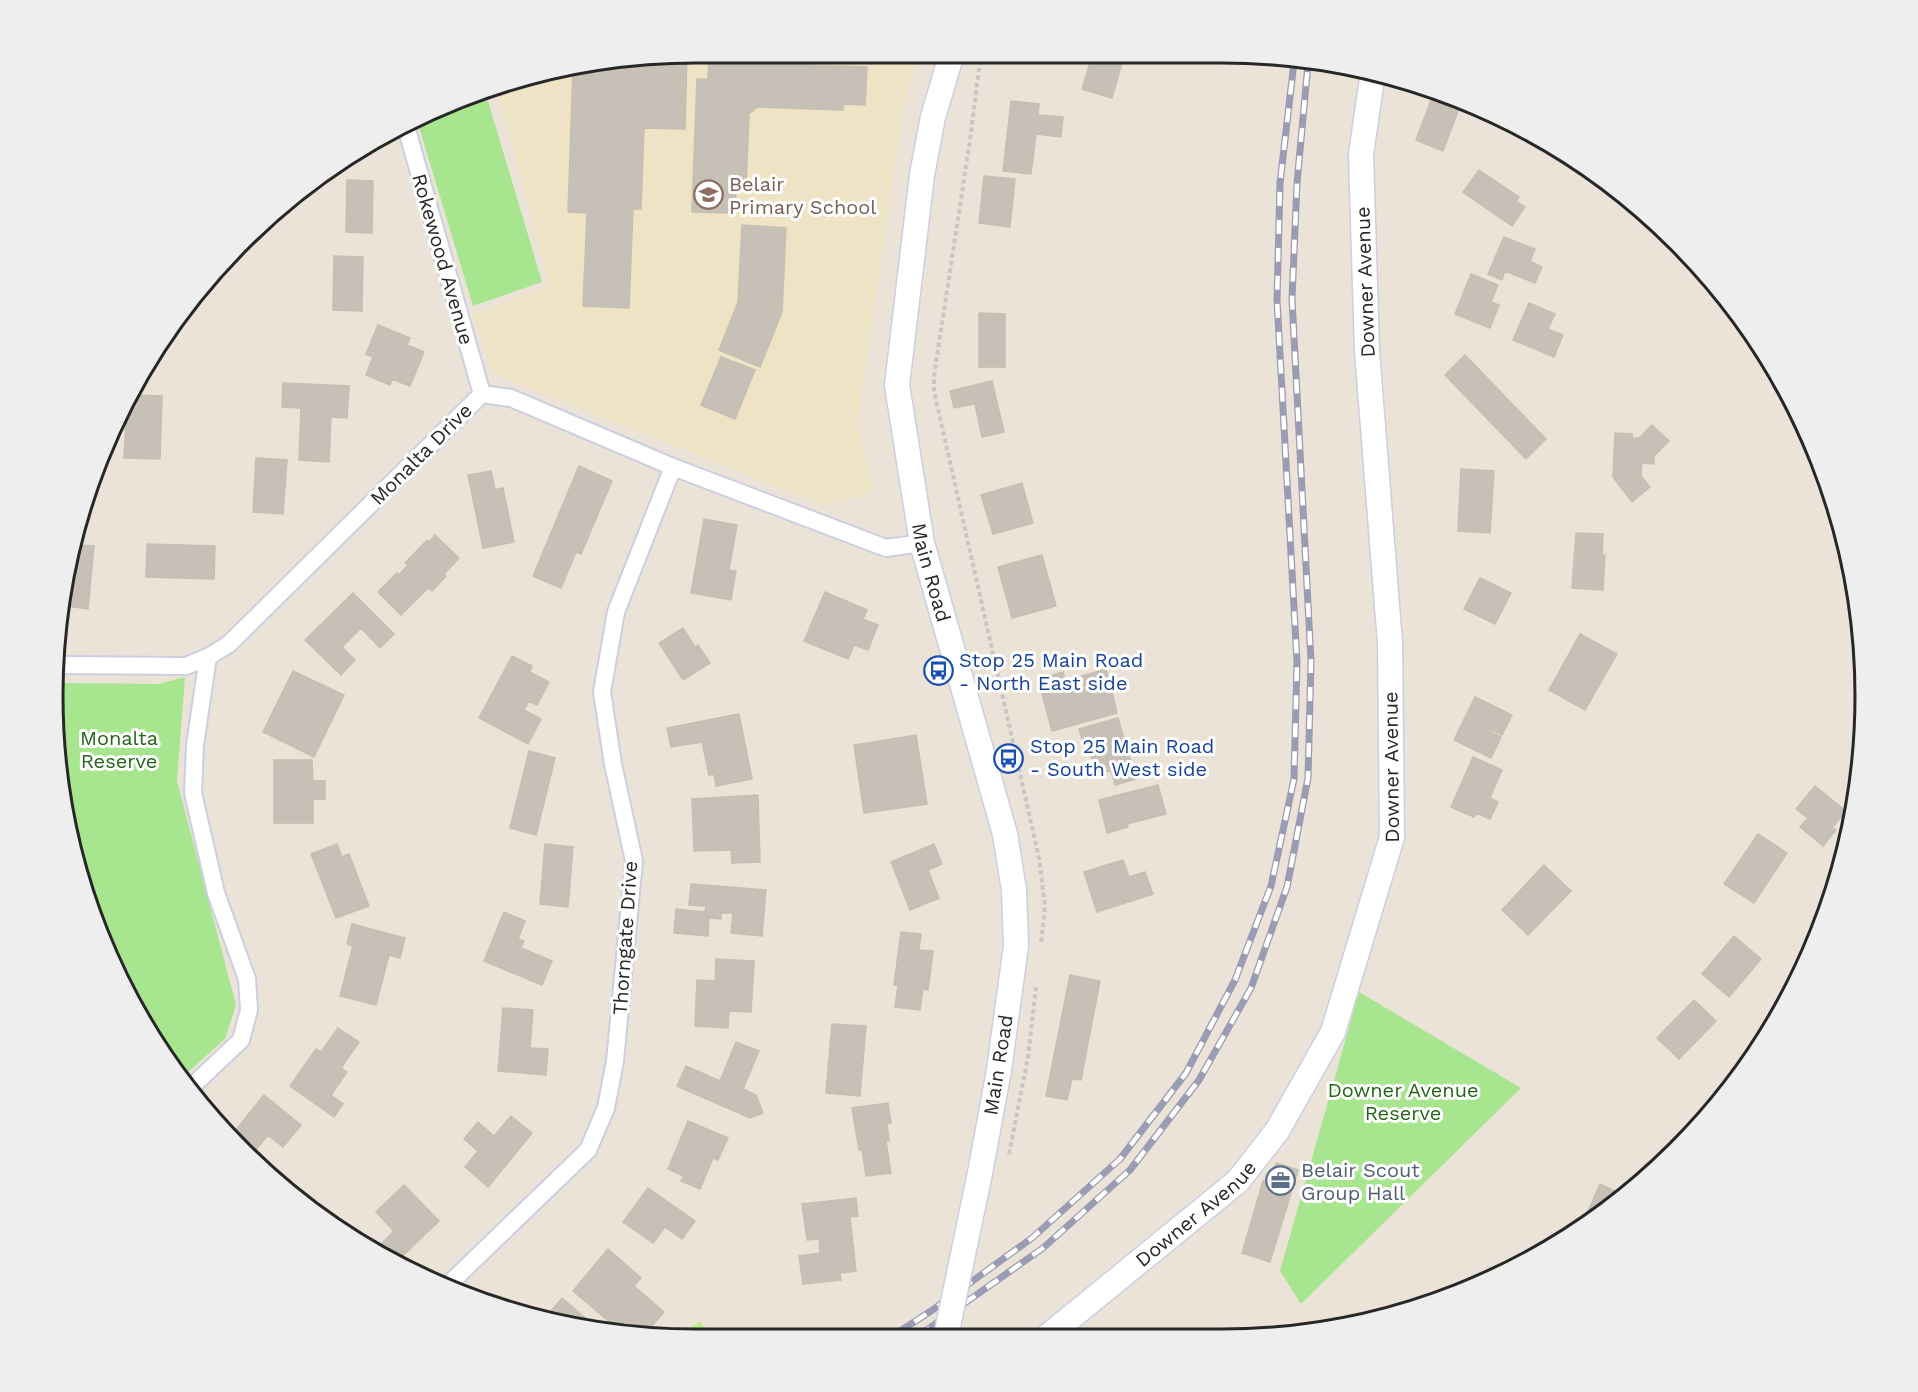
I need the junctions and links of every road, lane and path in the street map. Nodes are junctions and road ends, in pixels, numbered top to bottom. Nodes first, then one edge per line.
1 (949, 63) edge
2 (979, 63) edge
3 (1372, 82) edge
4 (408, 132) edge
5 (482, 394) junction
6 (673, 467) junction
7 (922, 543) junction
8 (208, 657) junction
9 (64, 665) edge
10 (1040, 947) dead end
11 (1037, 978) dead end
12 (196, 1083) edge
13 (1009, 1156) dead end
14 (453, 1280) edge
15 (947, 1329) edge
16 (1057, 1329) edge

1 - 7 street, Main Road
2 - 10 path
3 - 16 street, Downer Avenue
4 - 5 street, Rokewood Avenue
5 - 6 street, Monalta Drive
5 - 8 street, Monalta Drive
6 - 7 street, Monalta Drive
6 - 14 street, Thorngate Drive
7 - 15 street, Main Road, bridge
8 - 9 street, Monalta Drive
8 - 12 street
11 - 13 path

